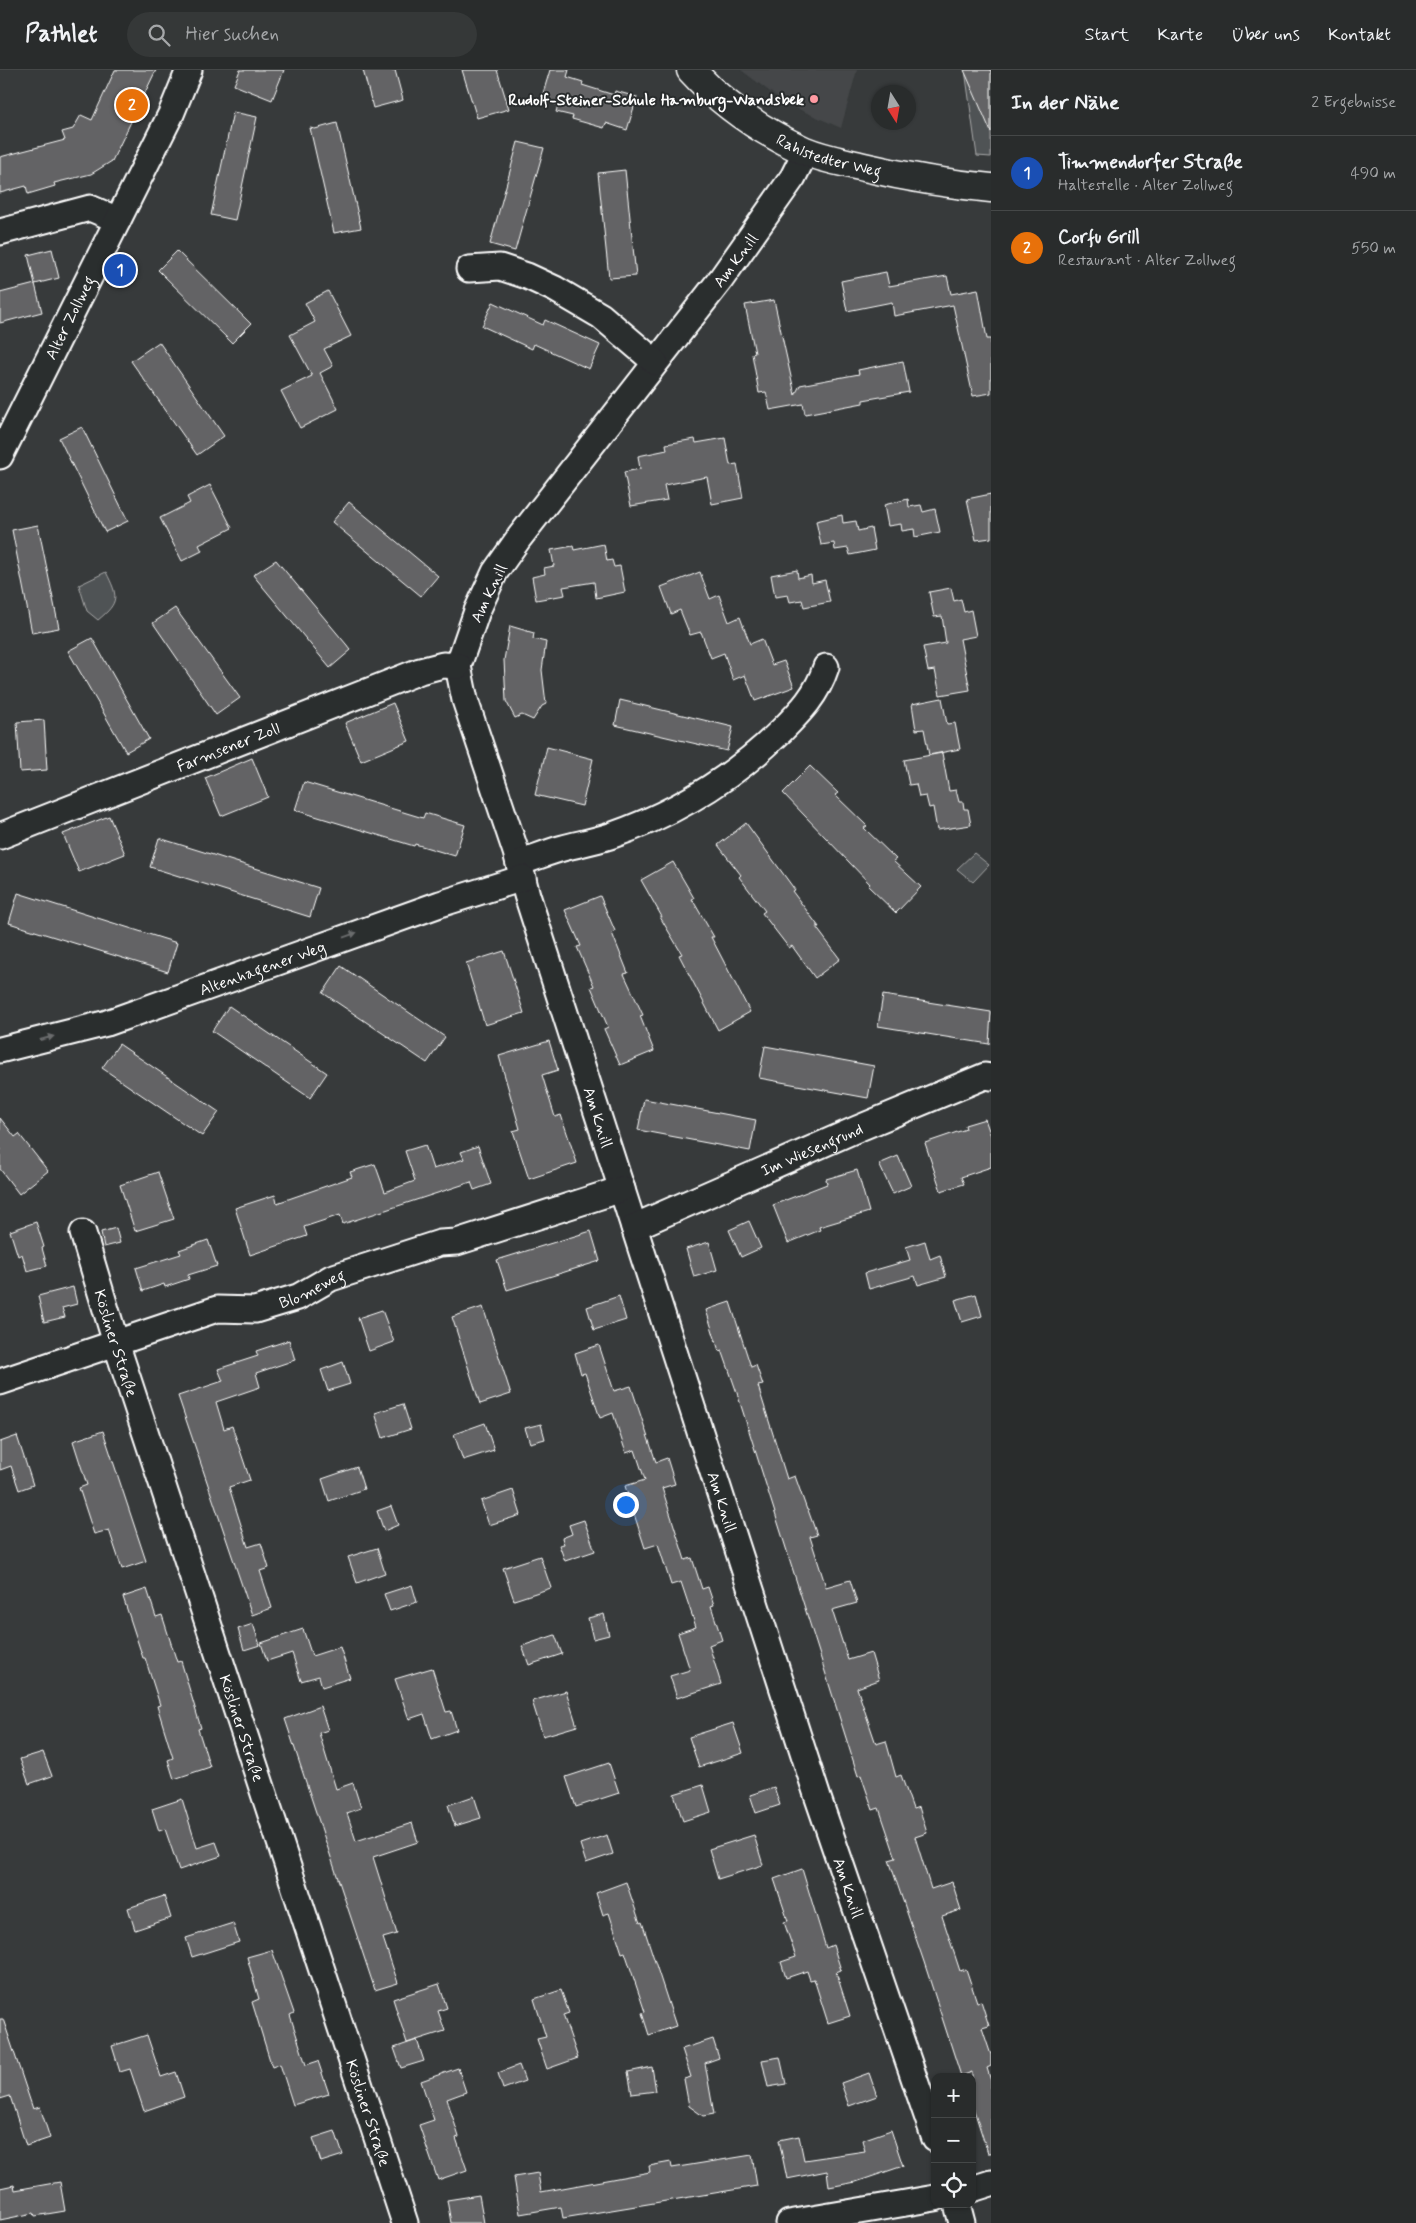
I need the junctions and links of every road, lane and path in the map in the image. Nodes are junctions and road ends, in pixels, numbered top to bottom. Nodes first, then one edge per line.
1 (189, 70) edge
2 (691, 70) edge
3 (806, 151) junction
4 (991, 188) edge
5 (118, 220) junction
6 (0, 232) edge
7 (468, 269) dead end
8 (655, 362) junction
9 (0, 456) edge
10 (458, 666) junction
11 (826, 667) dead end
12 (0, 836) edge
13 (521, 870) junction
14 (0, 1050) edge
15 (991, 1077) edge
16 (622, 1189) junction
17 (634, 1227) junction
18 (83, 1233) dead end
19 (116, 1343) junction
20 (0, 1382) edge
21 (931, 2127) edge
22 (991, 2183) edge
23 (976, 2188) edge
24 (931, 2199) edge
25 (958, 2208) edge
26 (405, 2223) edge
27 (789, 2223) edge
28 (962, 2223) edge

1 - 5 street, Alter Zollweg
2 - 3 main road, Rahlstedter Weg
3 - 4 main road, Rahlstedter Weg
3 - 8 street, Am Knill
5 - 6 street
5 - 9 street, Alter Zollweg
7 - 8 street
8 - 10 street, Am Knill
10 - 12 street, Farmsener Zoll
10 - 13 street, Am Knill
11 - 13 street
14 -> 13 street, Altenhagener Weg
13 - 16 street, Am Knill
15 - 17 street, Im Wiesengrund
16 - 17 street, Am Knill
16 - 19 street, Blomeweg
17 - 21 street, Am Knill
18 - 19 street, Kösliner Straße
19 - 20 street, Blomeweg
19 - 26 street, Kösliner Straße
22 - 23 street
24 - 27 street
25 - 28 street

